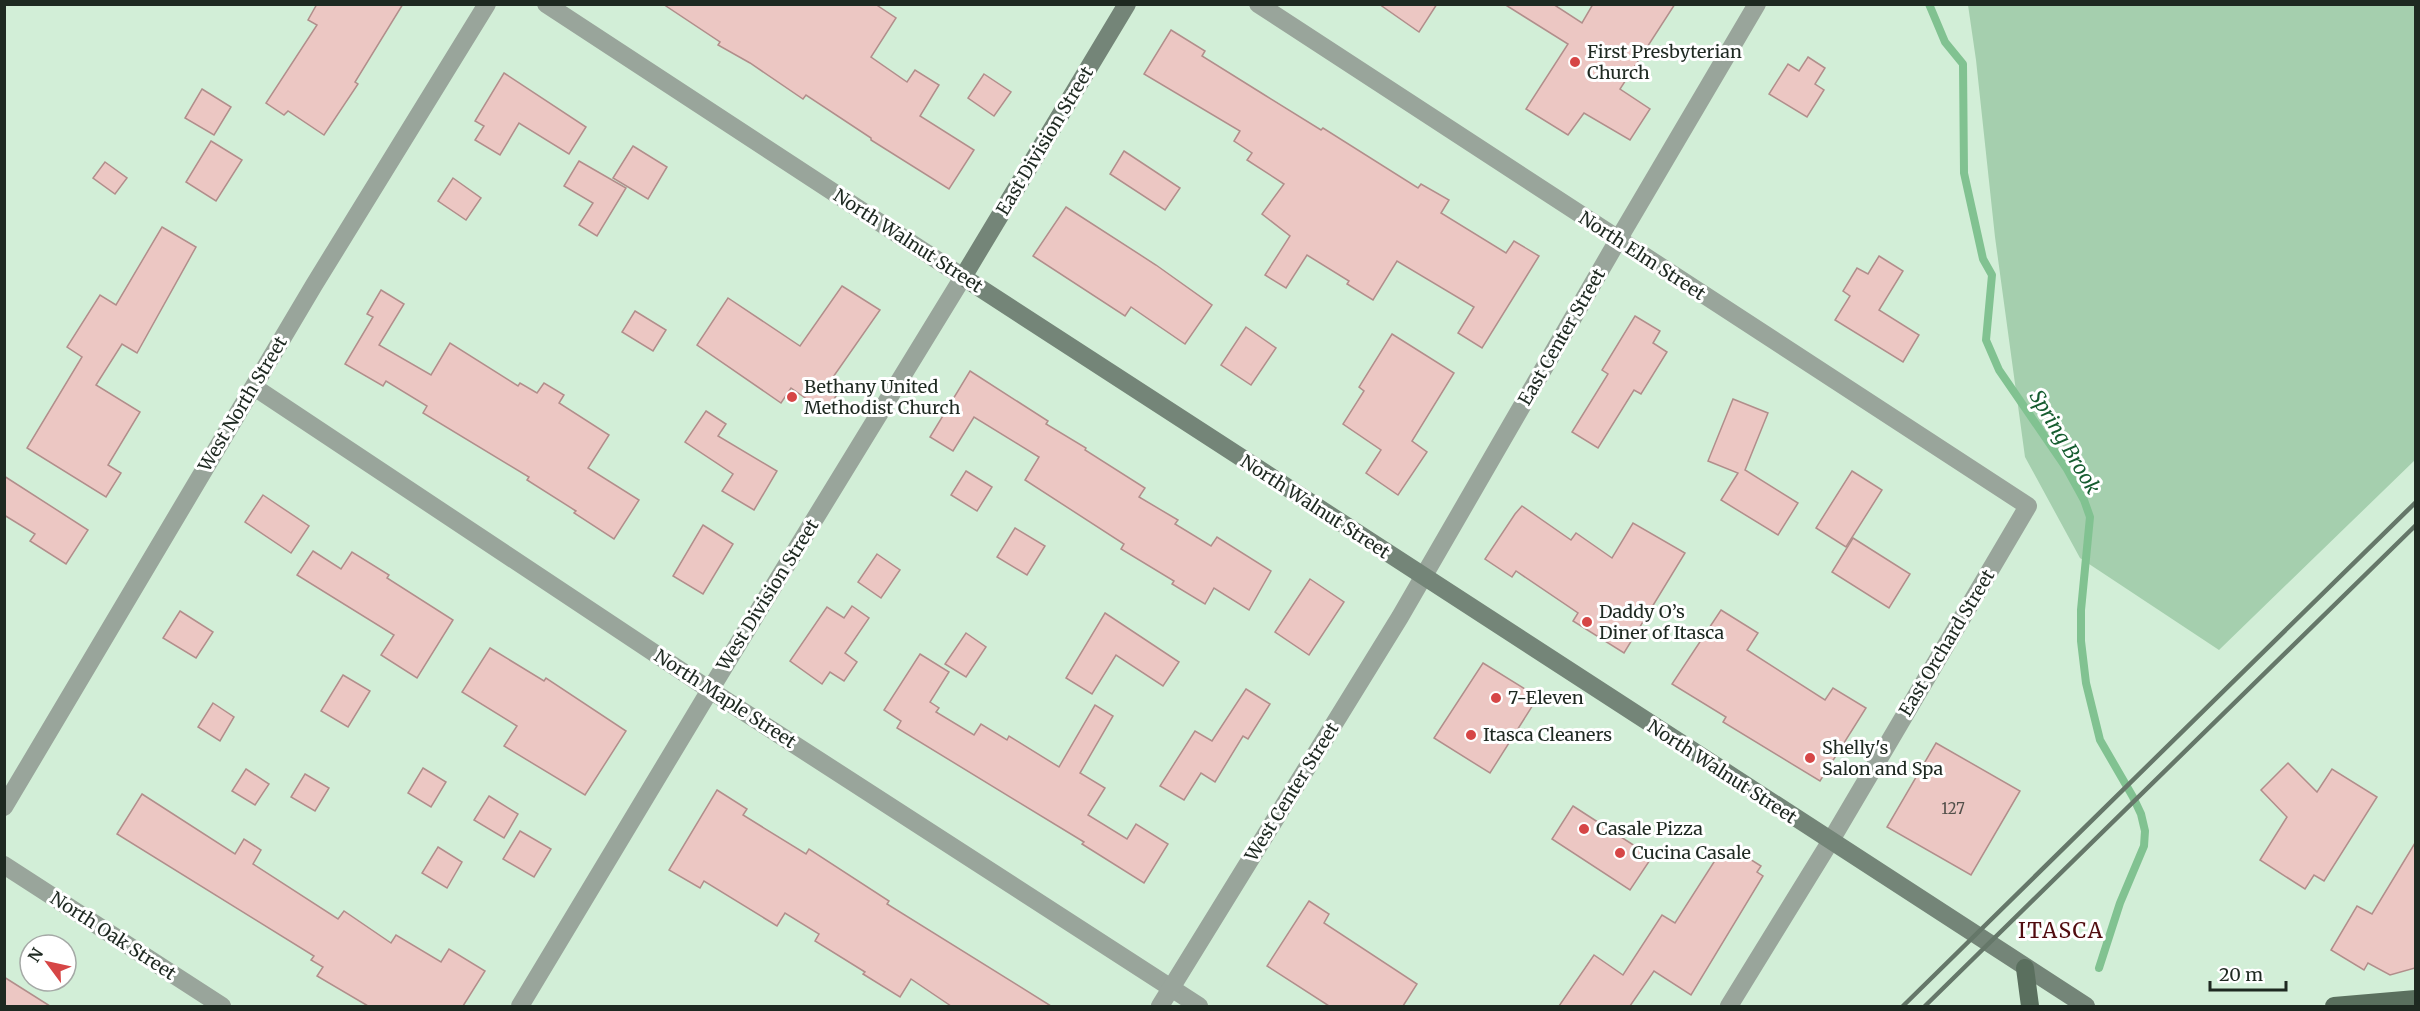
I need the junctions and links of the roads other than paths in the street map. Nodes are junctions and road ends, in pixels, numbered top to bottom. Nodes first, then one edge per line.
1 (487, 4) edge
2 (546, 4) edge
3 (1127, 4) edge
4 (1258, 4) edge
5 (1757, 4) edge
6 (1618, 240) junction
7 (963, 277) junction
8 (254, 387) junction
9 (2028, 506) joint
10 (1423, 577) junction
11 (710, 690) junction
12 (4, 807) edge
13 (1830, 842) junction
14 (4, 865) edge
15 (2025, 968) junction
16 (1171, 988) junction
17 (2415, 999) edge
18 (2352, 1005) edge
19 (222, 1006) edge
20 (520, 1006) edge
21 (1160, 1006) edge
22 (1199, 1006) edge
23 (1729, 1006) edge
24 (2030, 1006) edge
25 (2086, 1006) edge
26 (2334, 1006) edge

1 - 8 street, West North Street
2 - 7 street, North Walnut Street
3 - 7 street, East Division Street
4 - 6 street, North Elm Street
5 - 6 street, East Center Street
6 - 9 street, North Elm Street
6 - 10 street, East Center Street
7 - 10 street, North Walnut Street
7 - 11 street, West Division Street
8 - 11 street, North Maple Street
8 - 12 street, West North Street
9 - 13 street, East Orchard Street
10 - 13 street, North Walnut Street
10 - 16 street, West Center Street
11 - 16 street, North Maple Street
11 - 20 street, West Division Street
13 - 15 street, North Walnut Street
13 - 23 street, East Orchard Street
14 - 19 street, North Oak Street
15 - 24 main road
15 - 25 street, North Walnut Street
16 - 21 street, West Center Street
16 - 22 street, North Maple Street
17 - 18 main road
18 - 26 main road

